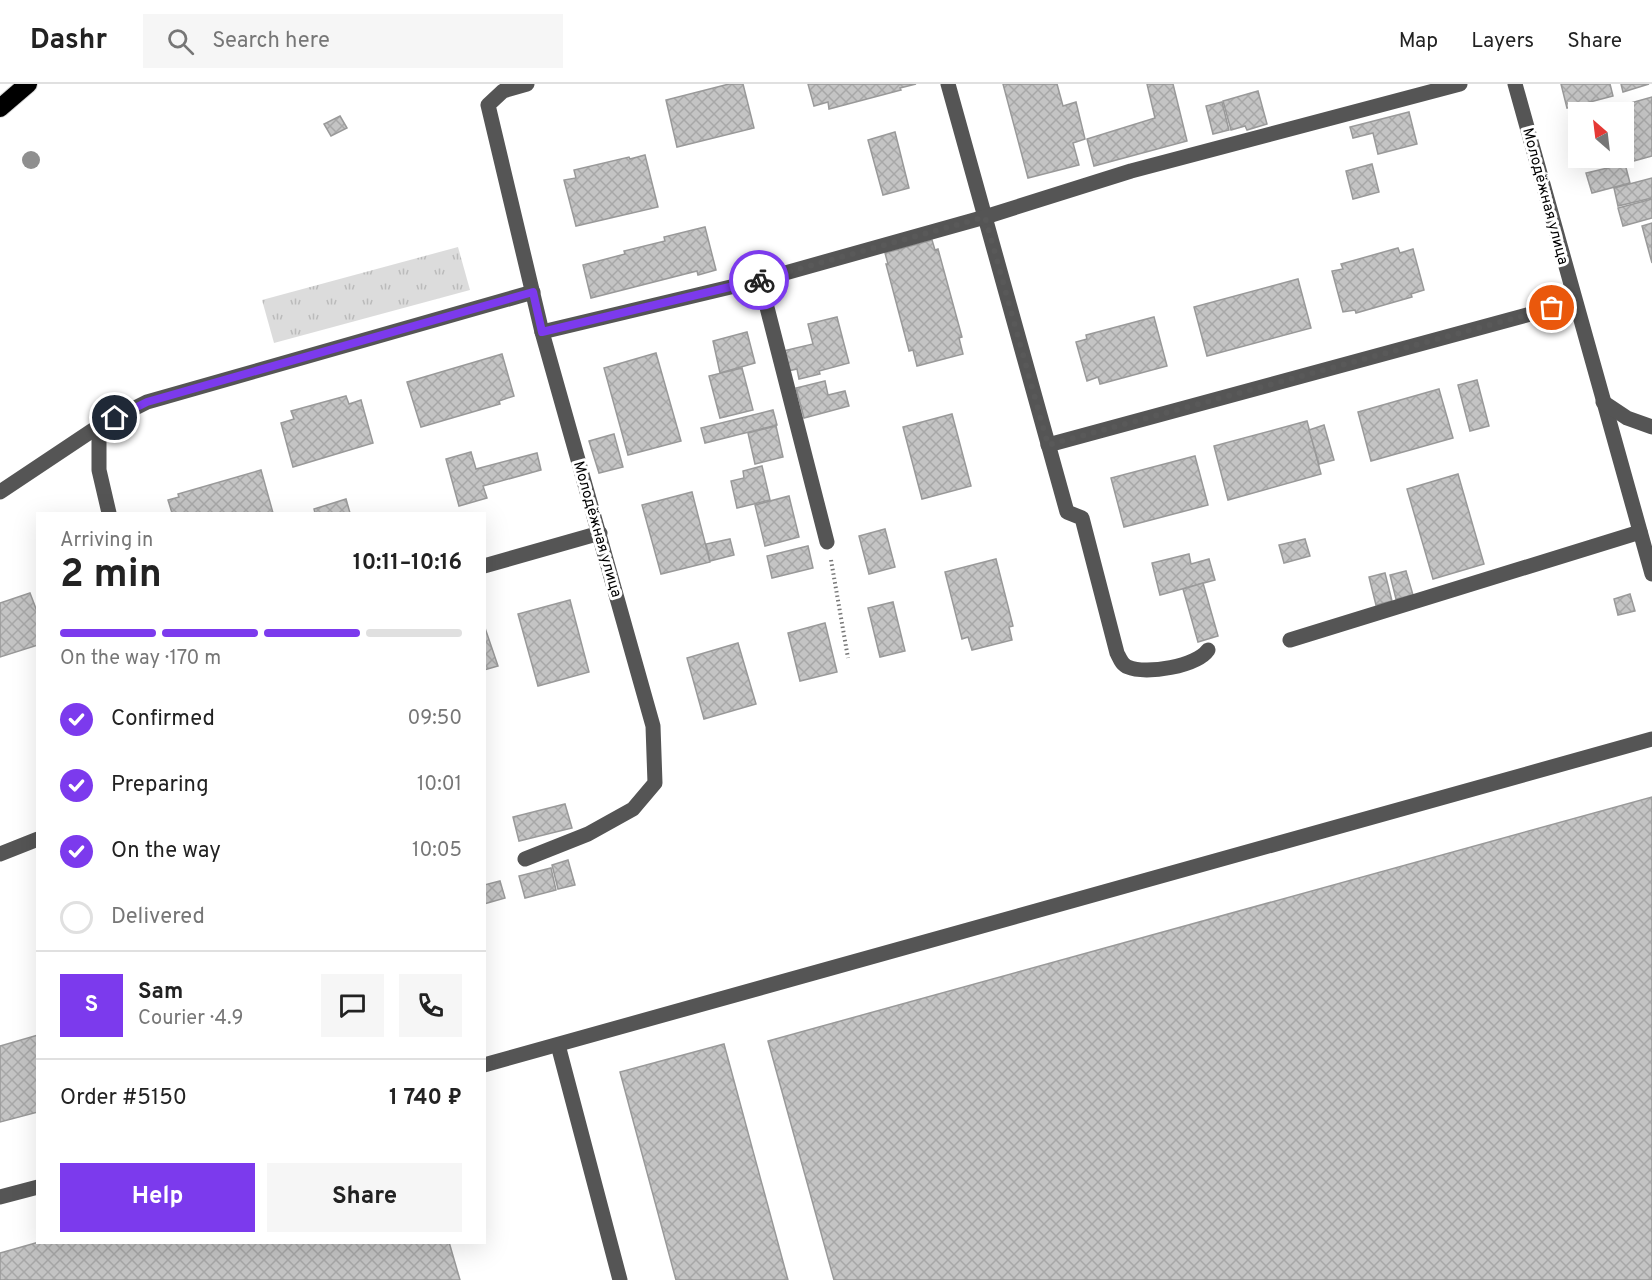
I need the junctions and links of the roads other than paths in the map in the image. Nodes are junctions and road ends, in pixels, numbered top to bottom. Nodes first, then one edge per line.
1 (28, 84) edge
2 (527, 84) edge
3 (948, 84) edge
4 (1460, 84) edge
5 (1515, 84) edge
6 (0, 108) edge
7 (985, 217) junction
8 (760, 280) junction
9 (533, 292) junction
10 (1575, 302) junction
11 (542, 332) junction
12 (1604, 402) junction
13 (99, 426) junction
14 (1652, 427) edge
15 (1048, 445) junction
16 (0, 492) edge
17 (109, 512) edge
18 (1640, 532) junction
19 (600, 533) junction
20 (827, 542) road end
21 (486, 565) edge
22 (1652, 574) edge
23 (1290, 640) dead end
24 (1208, 650) dead end
25 (1652, 739) edge
26 (36, 840) edge
27 (0, 854) edge
28 (525, 859) dead end
29 (558, 1045) junction
30 (486, 1064) edge
31 (36, 1188) edge
32 (0, 1197) edge
33 (620, 1280) edge

1 - 6 highway
2 - 9 street, Молодёжная улица
3 - 7 street
4 - 7 street
5 - 10 street, Молодёжная улица
7 - 8 street
7 - 15 street
8 - 11 street
8 - 20 street
9 - 11 street, Молодёжная улица
9 - 13 street
10 - 12 street, Молодёжная улица
10 - 15 street
11 - 19 street, Молодёжная улица
12 - 14 street
12 - 18 street, Молодёжная улица
13 - 16 street
13 - 17 street
15 - 24 street
18 - 22 street, Молодёжная улица
18 - 23 street
19 - 21 street
19 - 28 street, Молодёжная улица
25 - 29 street
26 - 27 street
29 - 30 street
29 - 33 street
31 - 32 street

